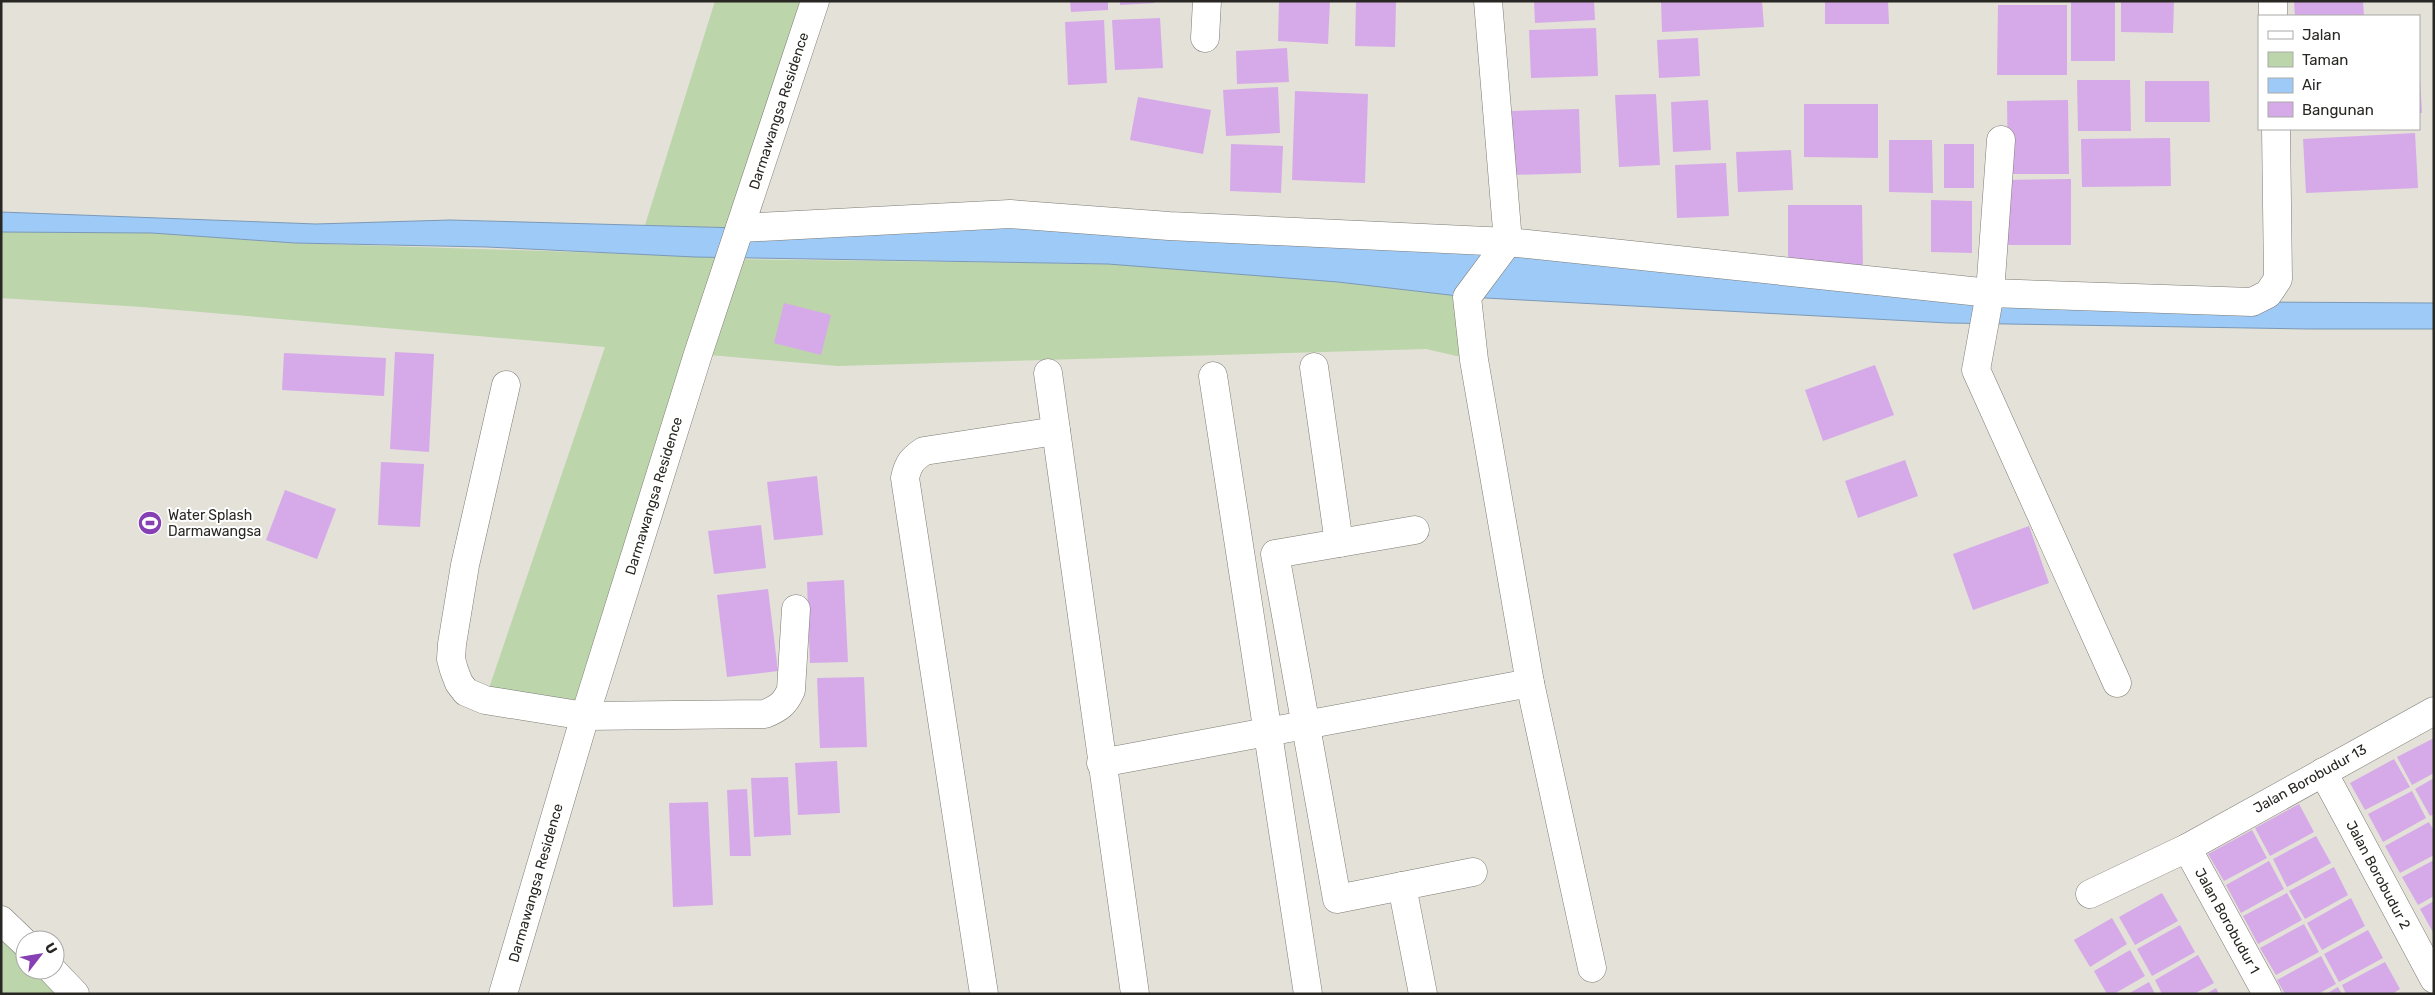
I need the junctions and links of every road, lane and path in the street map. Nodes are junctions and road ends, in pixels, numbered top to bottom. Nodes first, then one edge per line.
1 (816, 1) edge
2 (1207, 1) edge
3 (1488, 1) edge
4 (2273, 1) edge
5 (2273, 15) edge
6 (1205, 38) dead end
7 (2276, 130) edge
8 (2002, 140) dead end
9 (740, 228) junction
10 (1508, 242) junction
11 (1990, 294) junction
12 (1314, 367) dead end
13 (1048, 373) dead end
14 (1213, 376) dead end
15 (506, 385) dead end
16 (1056, 430) junction
17 (1415, 530) dead end
18 (1339, 543) junction
19 (796, 609) dead end
20 (1530, 683) junction
21 (2117, 683) dead end
22 (2434, 711) edge
23 (585, 716) junction
24 (1304, 725) junction
25 (1269, 732) junction
26 (1101, 763) junction
27 (2323, 772) junction
28 (2186, 848) junction
29 (1473, 872) dead end
30 (1402, 886) junction
31 (2090, 894) dead end
32 (1, 920) edge
33 (15, 933) edge
34 (1592, 968) dead end
35 (2434, 979) edge
36 (62, 980) edge
37 (75, 994) edge
38 (503, 994) edge
39 (984, 994) edge
40 (1135, 994) edge
41 (1308, 994) edge
42 (1423, 994) edge
43 (2267, 994) edge

1 - 9 street, Darmawangsa Residence
2 - 6 street
3 - 10 street
4 - 5 street
7 - 11 street
8 - 11 street
9 - 10 street
9 - 23 street, Darmawangsa Residence
10 - 11 street
10 - 20 street
11 - 21 street
12 - 18 street
13 - 16 street
14 - 25 street
15 - 23 street
16 - 26 street
16 - 39 street
17 - 18 street
18 - 24 street
19 - 23 street
20 - 24 street
20 - 34 street
22 - 27 street, Jalan Borobudur 13
23 - 38 street, Darmawangsa Residence
24 - 25 street
24 - 30 street
25 - 26 street
25 - 41 street
26 - 40 street
27 - 28 street, Jalan Borobudur 13
27 - 35 street, Jalan Borobudur 2
28 - 31 street, Jalan Borobudur 13
28 - 43 street, Jalan Borobudur 1
29 - 30 street
30 - 42 street
32 - 33 street
36 - 37 street

